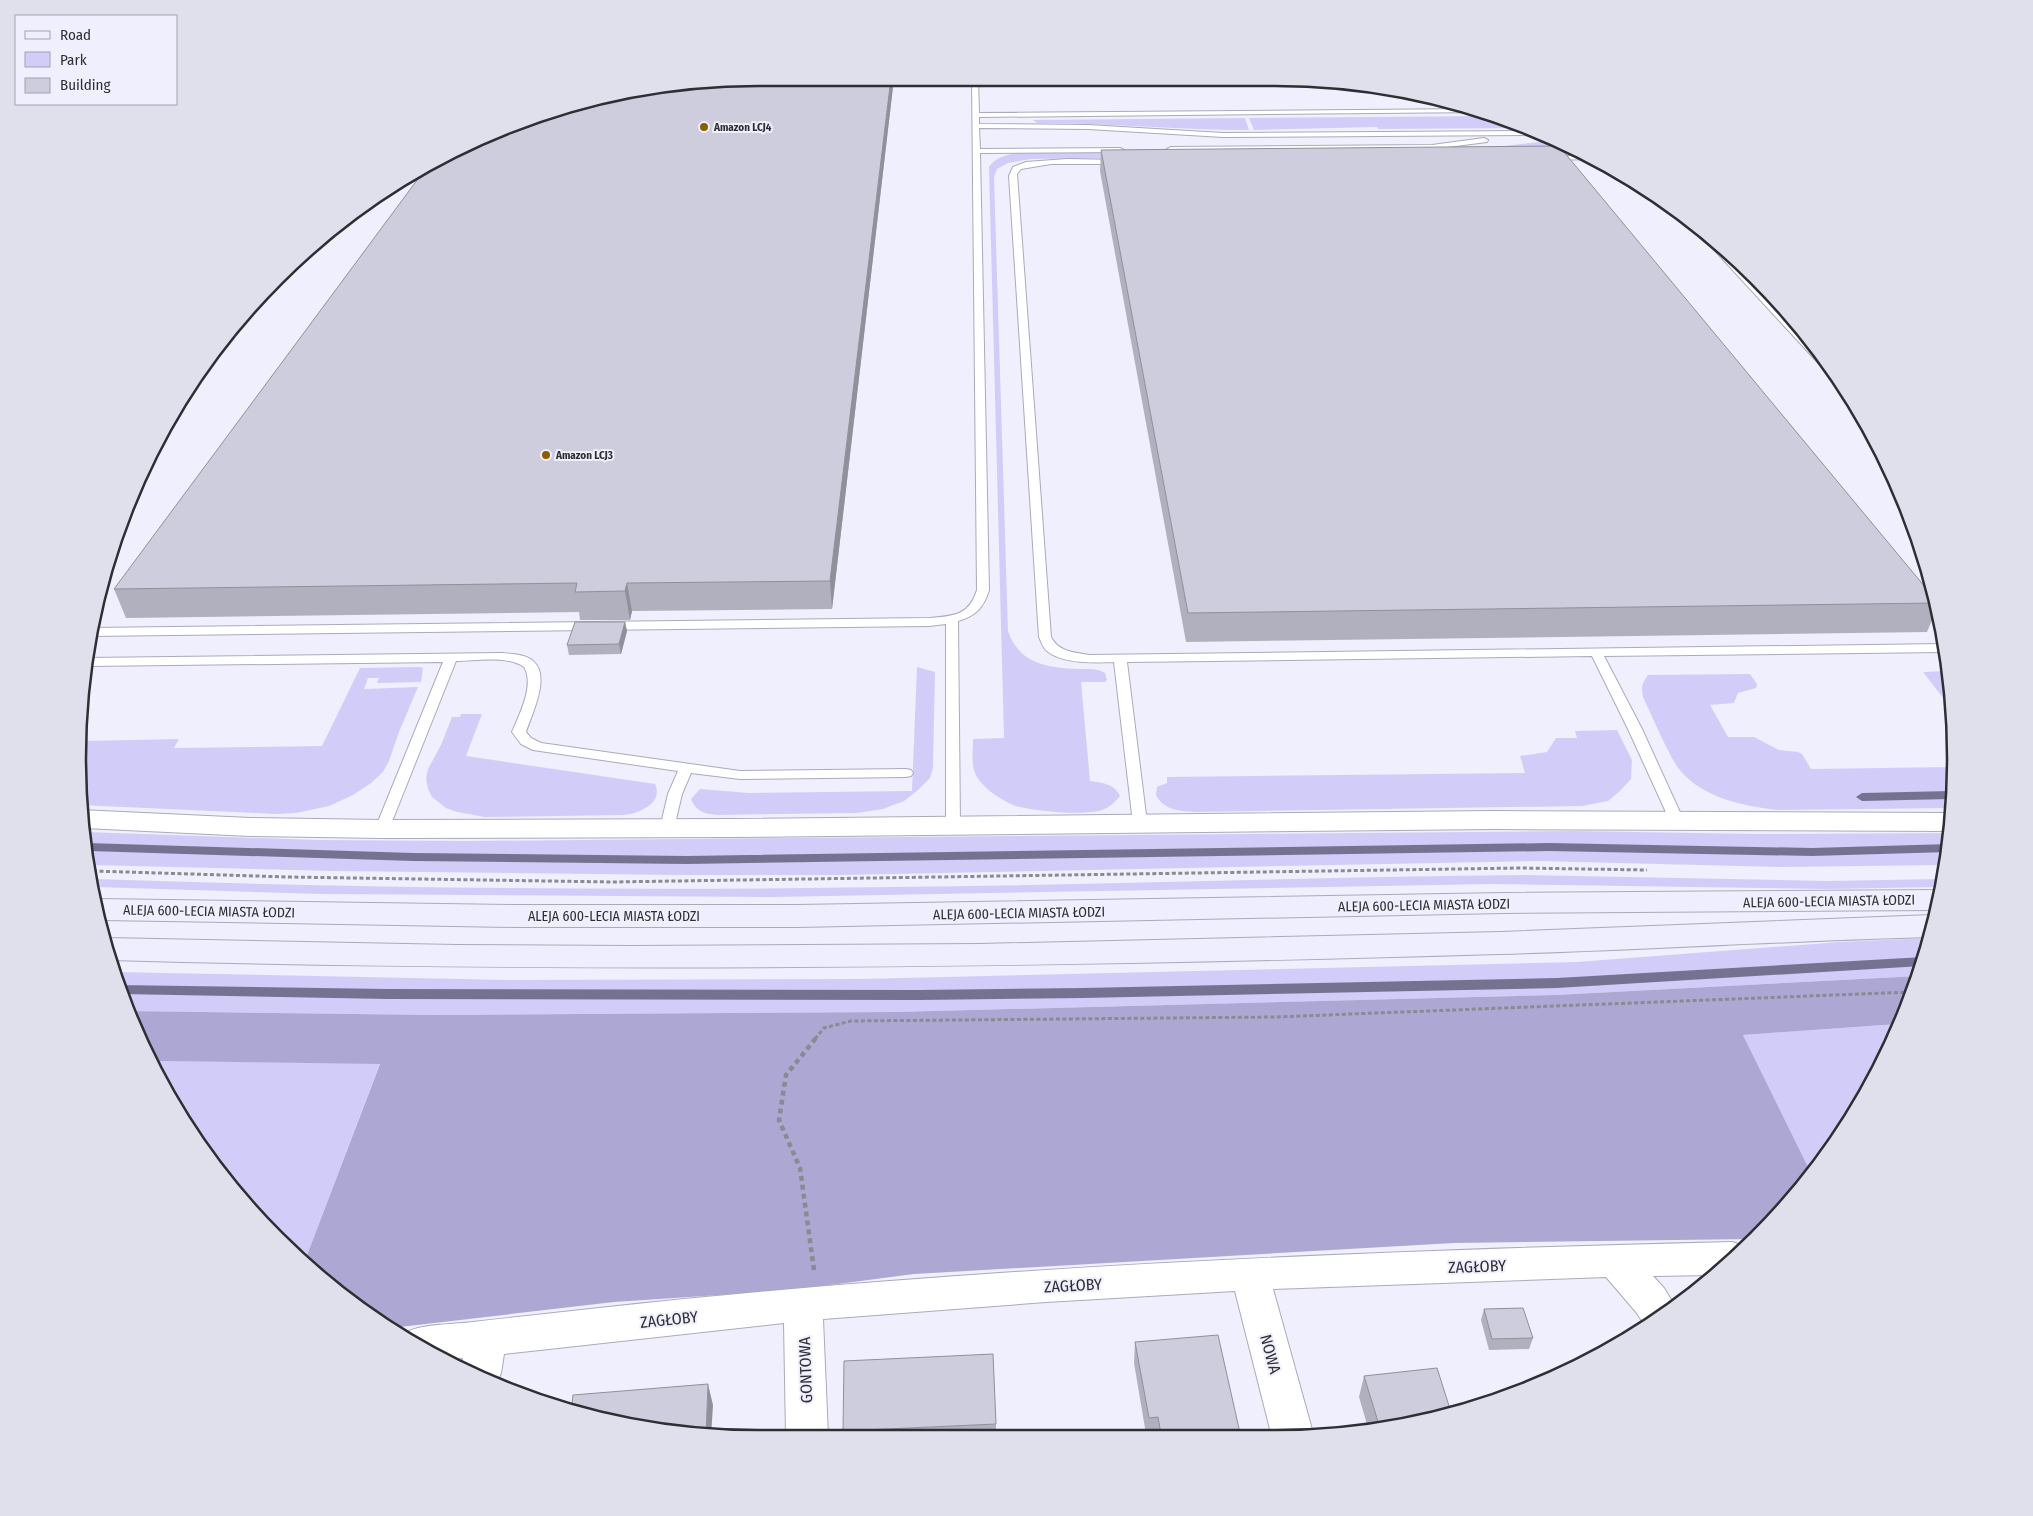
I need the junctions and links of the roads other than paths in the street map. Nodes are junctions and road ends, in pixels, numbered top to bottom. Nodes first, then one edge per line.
1 (975, 86) edge
2 (1457, 111) edge
3 (976, 120) junction
4 (1521, 133) edge
5 (1523, 134) edge
6 (1165, 149) edge
7 (1125, 150) edge
8 (976, 151) junction
9 (1540, 158) edge
10 (1576, 158) edge
11 (1126, 162) edge
12 (1746, 279) edge
13 (1790, 327) edge
14 (952, 619) junction
15 (98, 632) edge
16 (1937, 648) edge
17 (1596, 652) junction
18 (450, 658) junction
19 (1120, 658) junction
20 (93, 662) edge
21 (687, 767) junction
22 (906, 773) dead end
23 (90, 819) edge
24 (1677, 821) junction
25 (1943, 822) edge
26 (1140, 823) junction
27 (953, 825) junction
28 (667, 828) junction
29 (382, 829) junction
30 (1931, 900) edge
31 (104, 909) edge
32 (1925, 926) edge
33 (114, 949) edge
34 (1723, 1258) edge
35 (1615, 1261) junction
36 (1250, 1275) junction
37 (811, 1304) junction
38 (1657, 1310) edge
39 (441, 1350) edge
40 (483, 1356) edge
41 (1291, 1429) edge
42 (807, 1430) edge

1 - 3 lane
2 - 3 lane
3 - 4 lane
3 - 8 lane
5 - 6 lane
7 - 8 lane
8 - 14 lane
9 - 10 lane
11 - 19 lane
12 - 13 lane
14 - 15 lane
14 - 27 lane
16 - 17 lane
17 - 19 lane
17 - 24 lane
18 - 20 lane
18 - 21 lane
18 - 29 lane
19 - 26 lane
21 - 22 lane
21 - 28 lane
23 - 29 street
24 - 25 street
24 - 26 street
26 - 27 street
27 - 28 street
28 - 29 street
30 - 31 main road, ALEJA 600-LECIA MIASTA ŁODZI
32 - 33 main road, ALEJA 600-LECIA MIASTA ŁODZI
34 - 35 street, ZAGŁOBY
35 - 36 street, ZAGŁOBY
35 - 38 street
36 - 37 street, ZAGŁOBY
36 - 41 street, NOWA
37 - 40 street, ZAGŁOBY
37 - 42 street, GONTOWA
39 - 40 street, ZAGŁOBY

